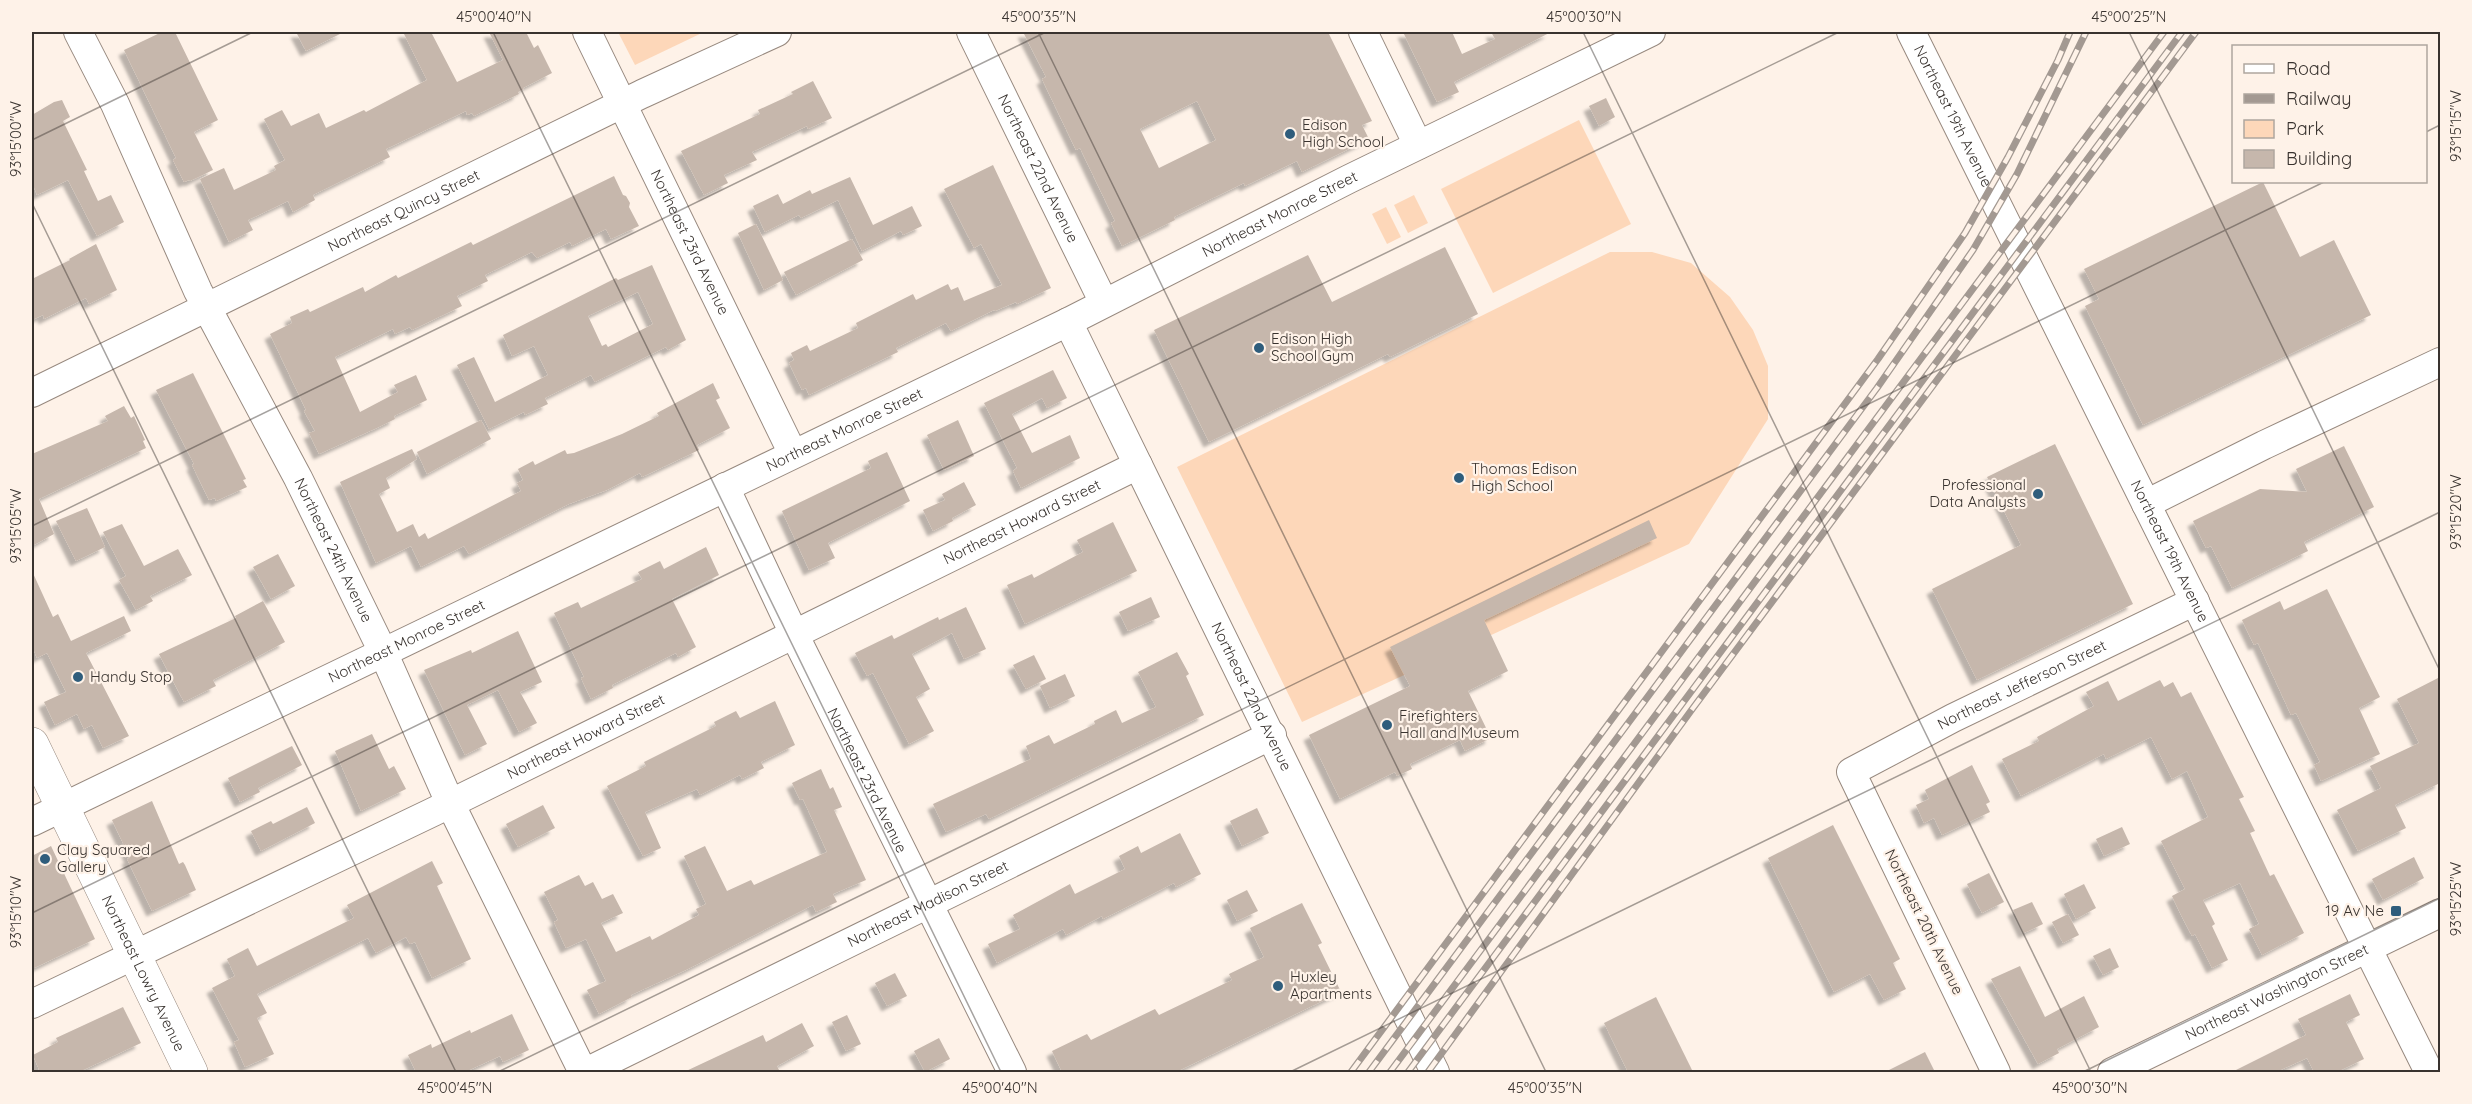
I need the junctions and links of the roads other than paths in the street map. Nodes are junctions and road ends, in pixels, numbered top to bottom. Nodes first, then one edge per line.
1 (78, 32) edge
2 (587, 32) edge
3 (777, 32) edge
4 (971, 32) edge
5 (1363, 32) edge
6 (1651, 32) edge
7 (1911, 32) edge
8 (622, 104) junction
9 (1418, 145) junction
10 (1104, 303) junction
11 (207, 308) junction
12 (1068, 322) junction
13 (2440, 362) edge
14 (32, 393) edge
15 (793, 454) junction
16 (1138, 465) junction
17 (725, 487) junction
18 (2146, 504) junction
19 (2195, 601) junction
20 (794, 634) junction
21 (383, 652) junction
22 (1272, 735) junction
23 (32, 744) edge
24 (1851, 772) joint
25 (450, 803) junction
26 (62, 807) junction
27 (32, 822) edge
28 (929, 903) junction
29 (2440, 913) edge
30 (2367, 948) junction
31 (135, 954) junction
32 (32, 1004) edge
33 (191, 1072) edge
34 (584, 1072) edge
35 (1012, 1072) edge
36 (1436, 1072) edge
37 (1996, 1072) edge
38 (2112, 1072) edge
39 (2429, 1072) edge

1 - 11 street, Northeast 24th Avenue
2 - 8 street, Northeast 23rd Avenue
3 - 8 street, Northeast Quincy Street
4 - 10 street, Northeast 22nd Avenue
5 - 9 street
6 - 9 street, Northeast Monroe Street
7 - 18 street, Northeast 19th Avenue
8 - 11 street, Northeast Quincy Street
8 - 15 street, Northeast 23rd Avenue
9 - 10 street, Northeast Monroe Street
10 - 12 street, Northeast Monroe Street
11 - 14 street, Northeast Quincy Street
11 - 21 street, Northeast 24th Avenue
12 - 15 street, Northeast Monroe Street
12 - 16 street, Northeast 22nd Avenue
13 - 18 street
15 - 17 street, Northeast Monroe Street
16 - 20 street, Northeast Howard Street
16 - 22 street, Northeast 22nd Avenue
17 - 20 street, Northeast 23rd Avenue
17 - 21 street, Northeast Monroe Street
18 - 19 street, Northeast 19th Avenue
19 - 24 street, Northeast Jefferson Street
19 - 30 street, Northeast 19th Avenue
20 - 25 street, Northeast Howard Street
20 - 28 street, Northeast 23rd Avenue
21 - 25 street, Northeast 24th Avenue
21 - 26 street, Northeast Monroe Street
22 - 28 street, Northeast Madison Street
22 - 36 street, Northeast 22nd Avenue
23 - 26 main road, Northeast Lowry Avenue
24 - 37 street, Northeast 20th Avenue
25 - 31 street, Northeast Howard Street
25 - 34 street, Northeast 24th Avenue
26 - 27 street, Northeast Monroe Street
26 - 31 main road, Northeast Lowry Avenue
28 - 34 street, Northeast Madison Street
28 - 35 street, Northeast 23rd Avenue
29 - 30 street, Northeast Washington Street
30 - 38 street, Northeast Washington Street
30 - 39 street, Northeast 19th Avenue
31 - 32 street, Northeast Howard Street
31 - 33 main road, Northeast Lowry Avenue

